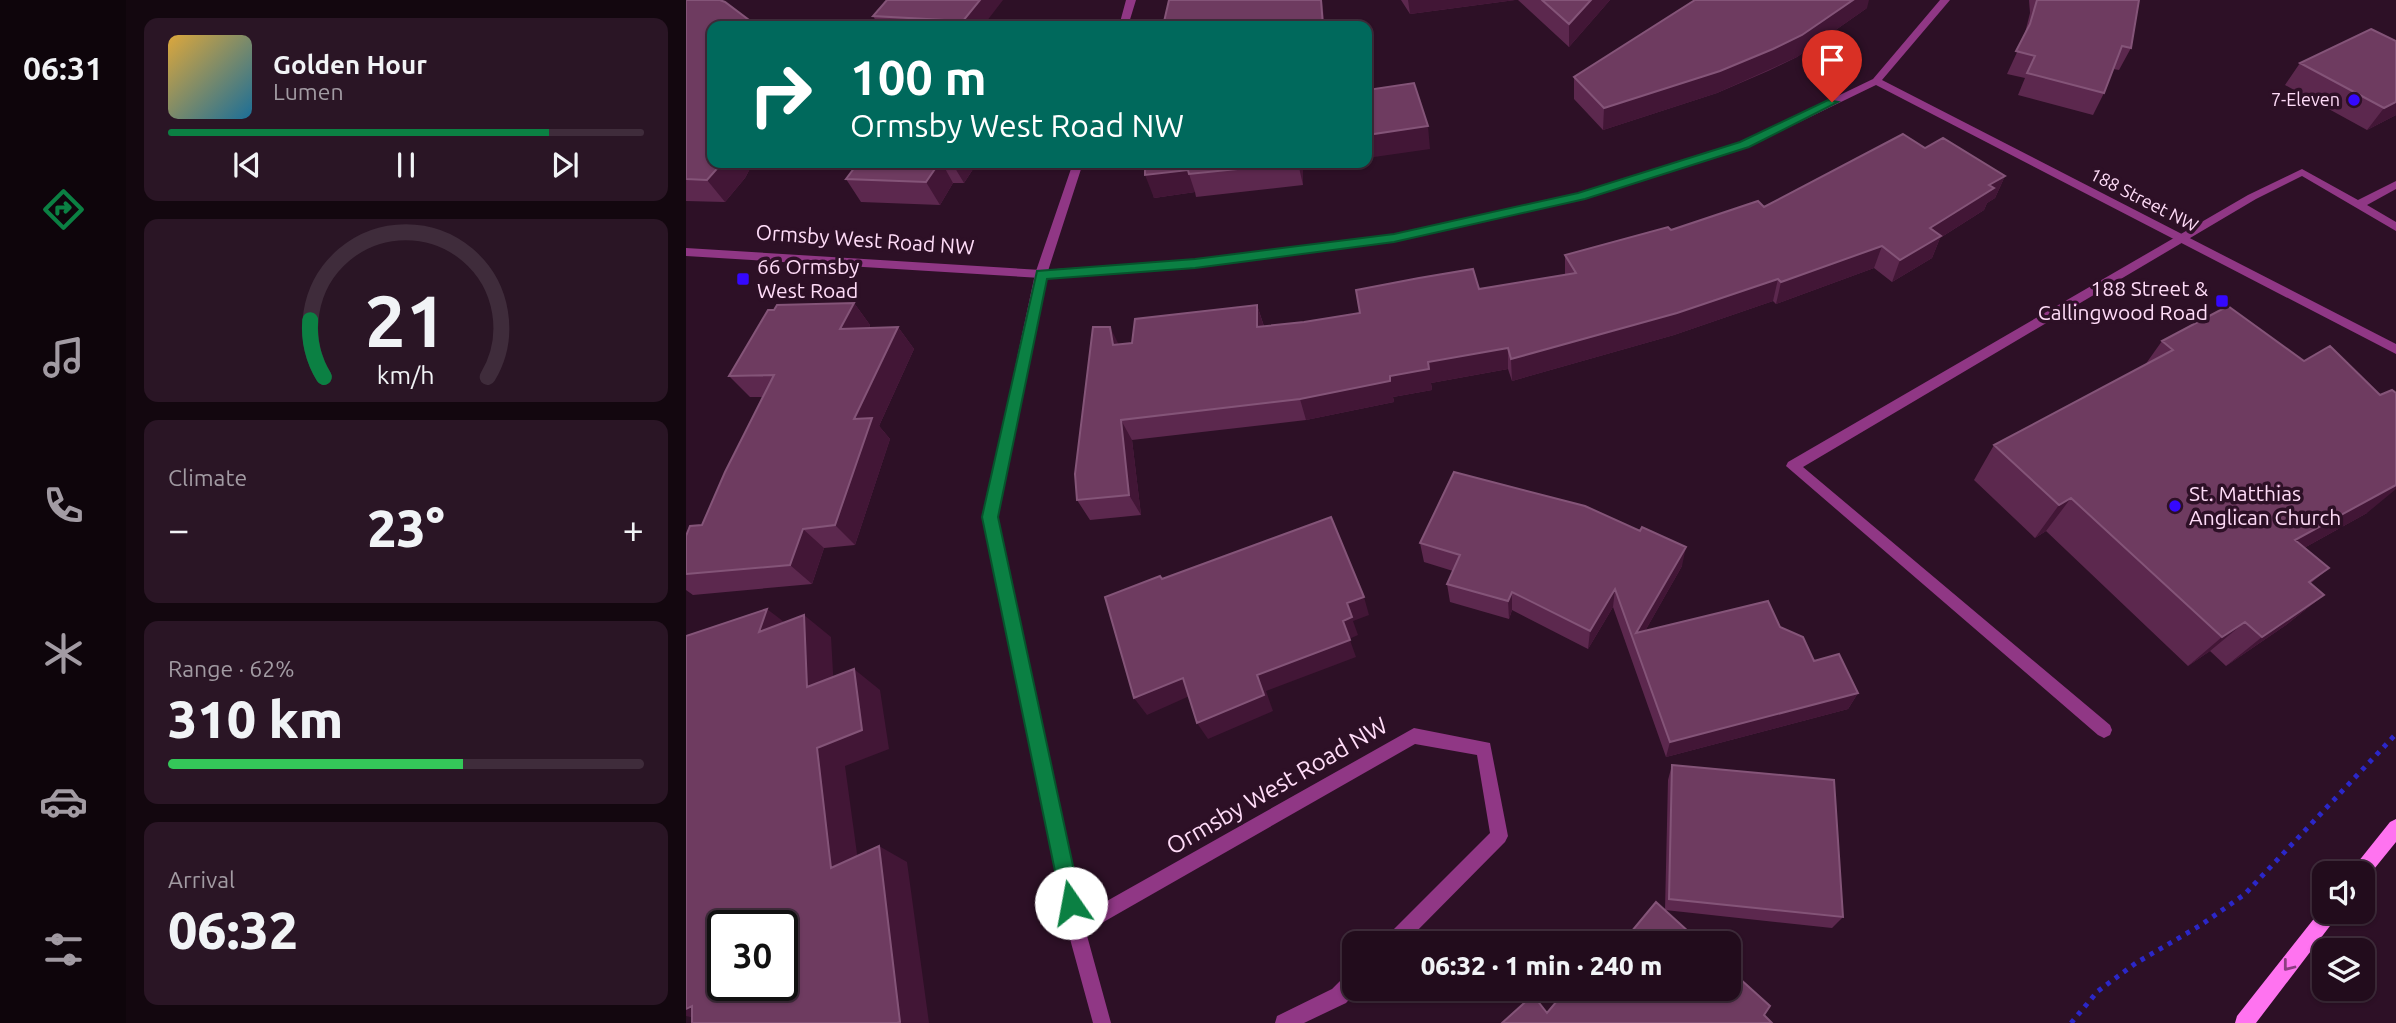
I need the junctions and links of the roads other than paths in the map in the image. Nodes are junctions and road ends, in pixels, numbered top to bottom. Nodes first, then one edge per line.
1 (1131, 0) edge
2 (1945, 0) edge
3 (1125, 21) edge
4 (1876, 81) junction
5 (1076, 168) edge
6 (2396, 184) edge
7 (2358, 205) junction
8 (2396, 227) edge
9 (2180, 239) junction
10 (686, 252) edge
11 (1041, 274) junction
12 (2396, 349) edge
13 (2104, 730) dead end
14 (2396, 828) edge
15 (2370, 861) edge
16 (2321, 924) edge
17 (1076, 928) junction
18 (1404, 931) edge
19 (1342, 993) edge
20 (1102, 1023) edge
21 (1284, 1023) edge
22 (2244, 1023) edge

1 - 3 street
2 - 4 street
4 - 9 street, 188 Street NW
4 - 11 street, Ormsby West Road NW
5 - 11 street
6 - 7 street
7 - 8 street
7 - 9 street
9 - 12 street, 188 Street NW
9 - 13 street
10 - 11 street, Ormsby West Road NW
11 - 17 street
14 - 15 main road
16 -> 22 main road
17 - 18 street, Ormsby West Road NW
17 - 20 street
19 - 21 street

